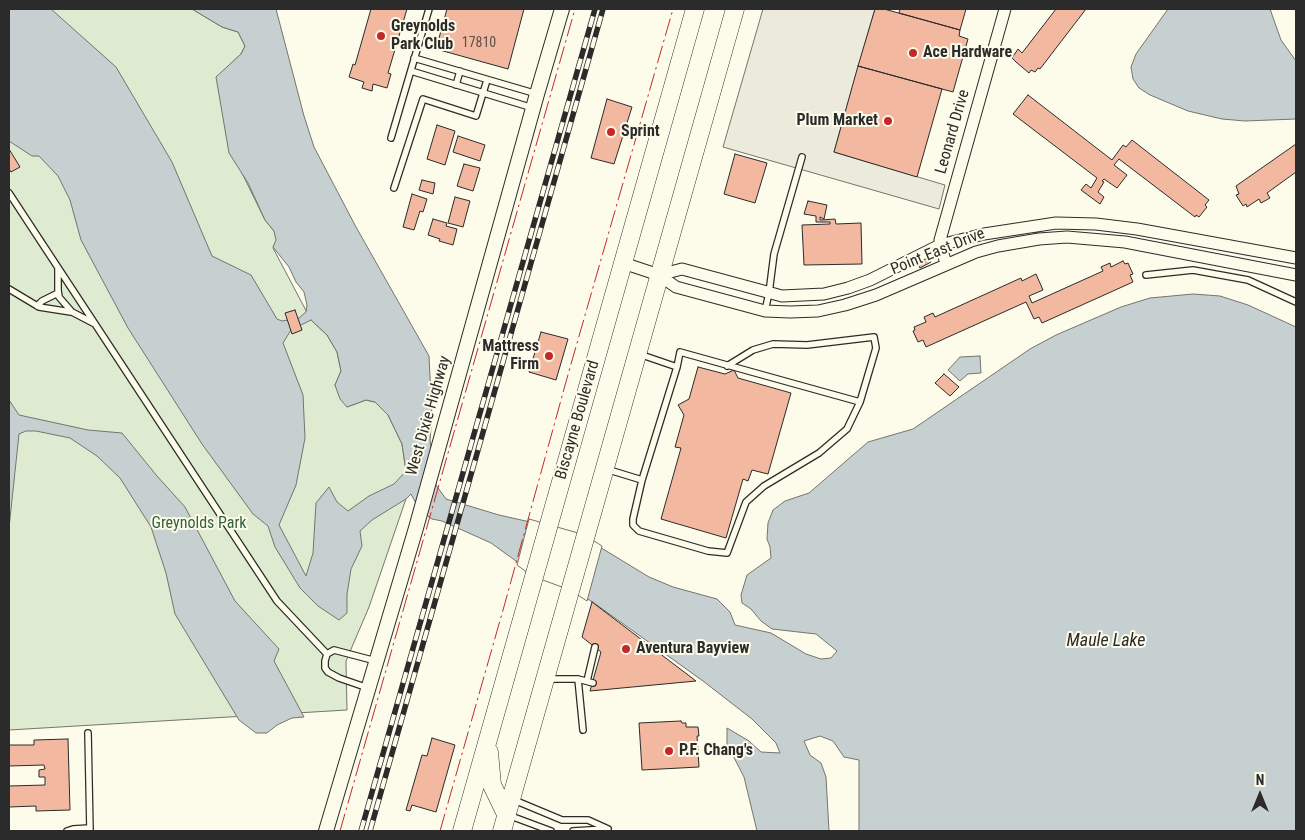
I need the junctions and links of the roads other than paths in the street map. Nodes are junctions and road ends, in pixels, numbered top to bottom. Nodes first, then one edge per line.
1 (429, 9) edge
2 (562, 9) edge
3 (695, 9) edge
4 (735, 9) edge
5 (1005, 9) edge
6 (414, 58) junction
7 (460, 71) junction
8 (410, 72) junction
9 (487, 80) junction
10 (456, 85) junction
11 (484, 93) junction
12 (537, 94) junction
13 (533, 108) junction
14 (391, 138) dead end
15 (802, 157) dead end
16 (394, 188) dead end
17 (9, 193) edge
18 (1037, 225) junction
19 (1168, 234) junction
20 (1039, 239) junction
21 (940, 245) junction
22 (1165, 249) junction
23 (1275, 254) junction
24 (1296, 258) edge
25 (623, 263) junction
26 (946, 264) junction
27 (1244, 265) junction
28 (58, 268) junction
29 (1271, 270) junction
30 (659, 275) junction
31 (1146, 275) dead end
32 (1296, 275) edge
33 (1248, 280) junction
34 (9, 289) edge
35 (58, 293) junction
36 (769, 293) junction
37 (1296, 302) edge
38 (37, 306) junction
39 (765, 311) junction
40 (72, 312) junction
41 (95, 324) junction
42 (637, 353) junction
43 (727, 366) junction
44 (677, 367) junction
45 (860, 402) junction
46 (604, 468) junction
47 (642, 480) junction
48 (595, 647) dead end
49 (327, 654) junction
50 (376, 660) junction
51 (544, 679) junction
52 (578, 679) junction
53 (369, 688) junction
54 (583, 730) dead end
55 (88, 734) dead end
56 (488, 736) junction
57 (509, 807) junction
58 (90, 830) edge
59 (67, 831) edge
60 (326, 831) edge
61 (462, 831) edge
62 (502, 831) edge
63 (551, 831) edge
64 (573, 831) edge

1 - 6 lane
2 - 12 street, West Dixie Highway
3 - 25 main road, Biscayne Boulevard
4 - 30 main road
5 - 21 street, Leonard Drive
6 - 7 lane
6 - 8 lane
7 - 9 lane
7 - 10 lane
8 - 10 lane
8 - 14 lane
9 - 11 lane
9 - 12 lane
10 - 11 lane
11 - 13 lane
11 - 16 lane
12 - 13 street, West Dixie Highway
13 - 50 street, West Dixie Highway
15 - 36 lane
17 - 28 lane
18 - 19 street, Point East Drive
18 - 20 lane
18 - 21 street, Point East Drive
19 - 22 lane
19 - 23 street, Point East Drive
20 - 22 street, Point East Drive
20 - 26 street, Point East Drive
21 - 26 street
21 - 36 street, Point East Drive
22 - 27 street, Point East Drive
23 - 24 street, Point East Drive
23 - 29 lane
25 - 30 street, Point East Drive
25 - 56 main road, Biscayne Boulevard
26 - 39 street, Point East Drive
27 - 29 street, Point East Drive
27 - 33 lane
28 - 35 lane
28 - 41 lane
29 - 32 street, Point East Drive
30 - 36 street, Point East Drive
30 - 39 street, Point East Drive
30 - 42 main road
31 - 33 lane
33 - 37 lane
34 - 38 lane
35 - 38 lane
35 - 40 lane
36 - 39 lane
38 - 40 lane
40 - 41 lane
41 - 49 lane
42 - 44 lane
42 - 46 main road
43 - 44 lane
43 - 45 lane
43 - 45 lane
44 - 47 lane
45 - 47 lane
46 - 47 lane
46 - 51 main road
48 - 52 lane
49 - 50 lane
49 - 53 lane
50 - 53 street, West Dixie Highway
51 - 52 lane
51 - 57 main road
52 - 54 lane
53 - 60 street, West Dixie Highway
55 - 58 lane
56 - 57 main road
56 - 61 main road, Biscayne Boulevard
57 - 62 main road
57 - 63 lane
57 - 64 lane
58 - 59 lane

